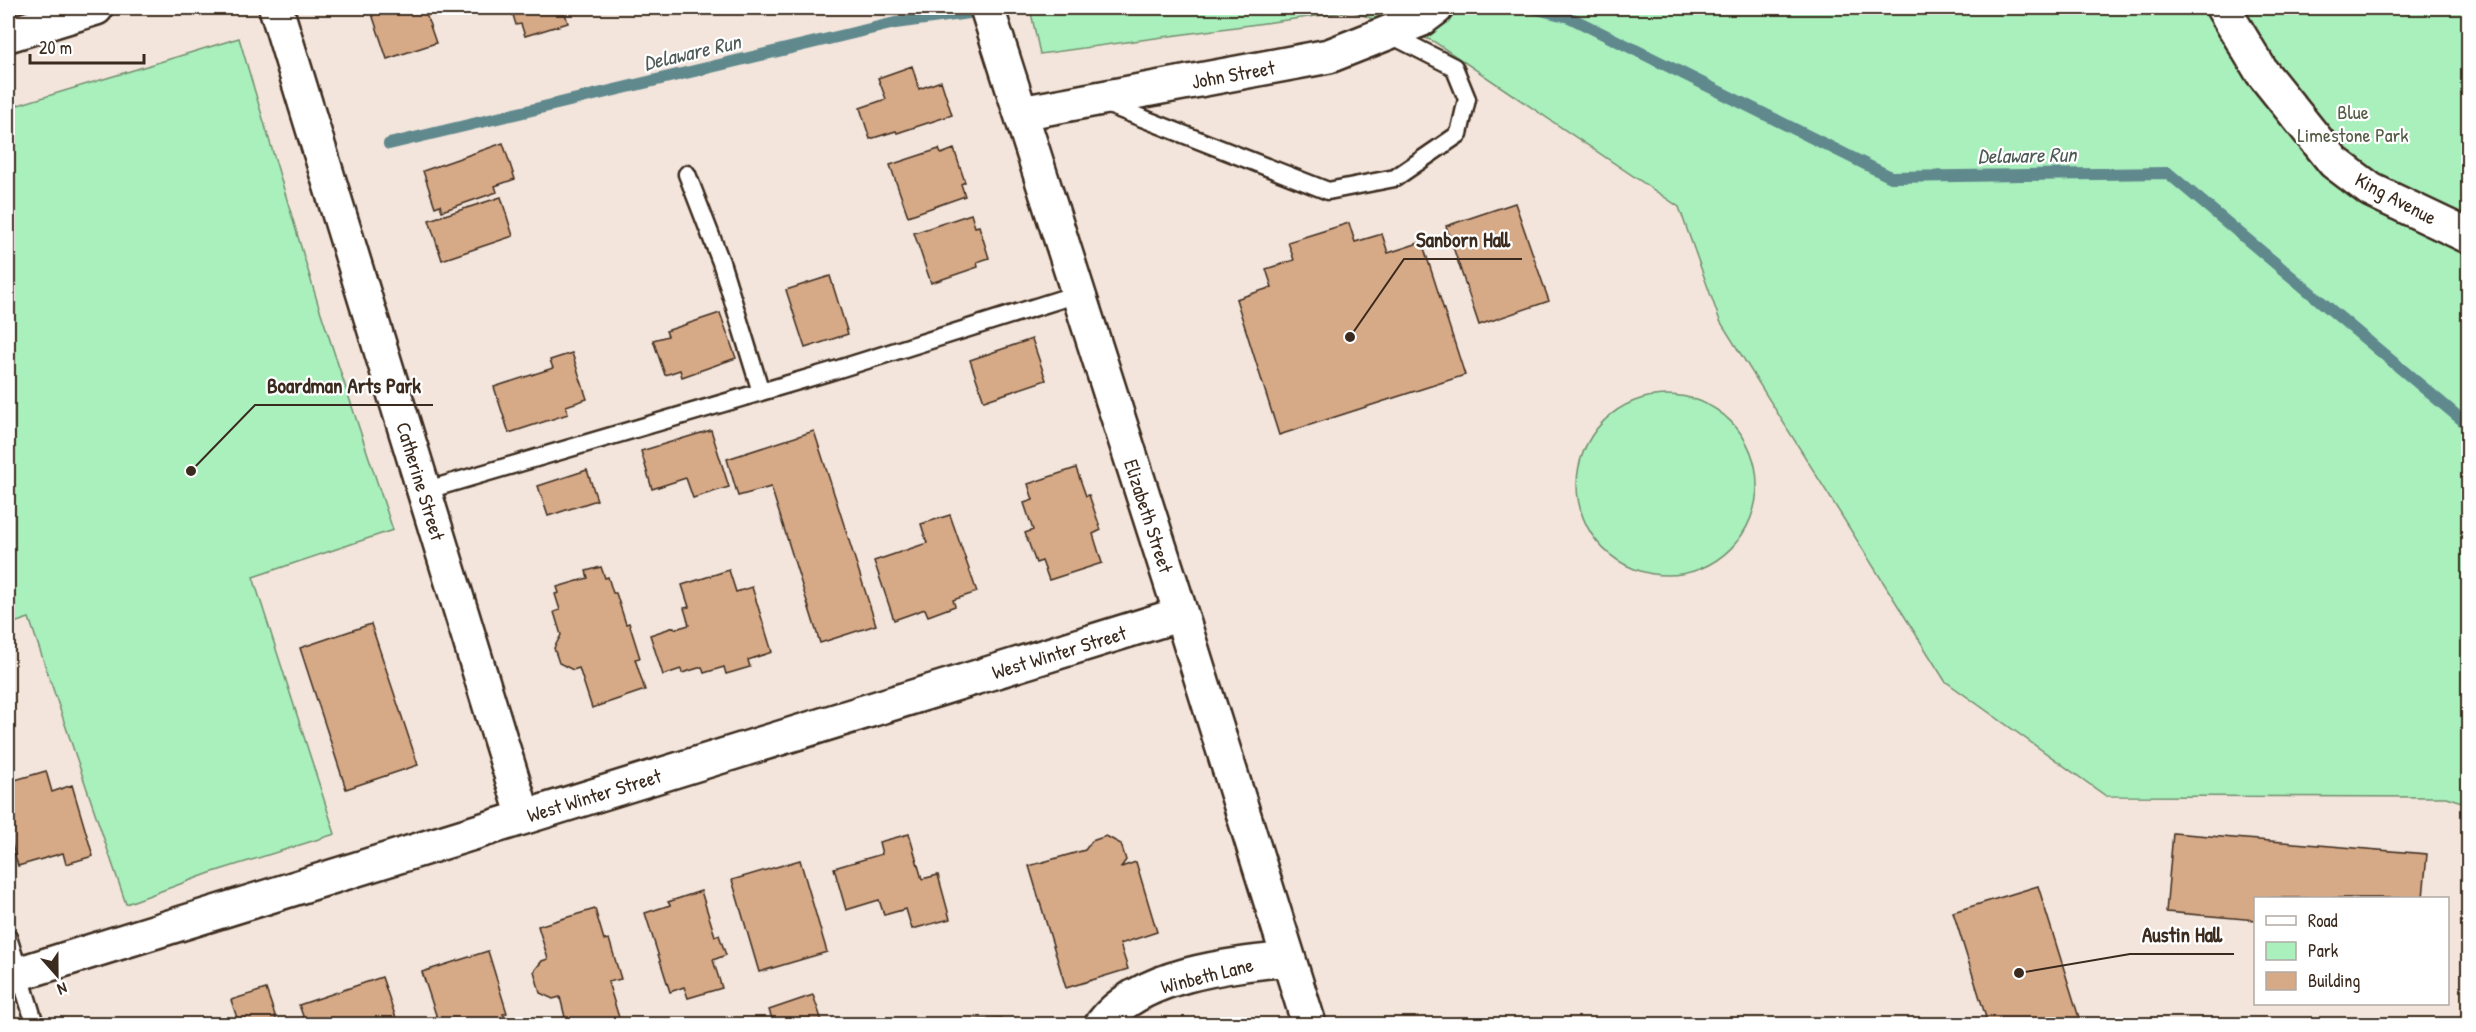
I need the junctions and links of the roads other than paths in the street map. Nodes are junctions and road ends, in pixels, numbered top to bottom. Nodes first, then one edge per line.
1 (96, 8) edge
2 (276, 8) edge
3 (987, 8) edge
4 (2223, 8) edge
5 (1428, 14) edge
6 (1389, 34) junction
7 (8, 35) edge
8 (1094, 99) junction
9 (1021, 112) junction
10 (687, 174) dead end
11 (2469, 236) edge
12 (1077, 294) junction
13 (761, 392) junction
14 (424, 492) junction
15 (1181, 614) junction
16 (524, 817) junction
17 (8, 937) edge
18 (1288, 959) junction
19 (13, 975) edge
20 (35, 1024) edge
21 (1102, 1024) edge
22 (1309, 1024) edge

1 - 7 main road
2 - 14 main road, Catherine Street
3 - 9 main road, Elizabeth Street
4 - 11 main road, King Avenue
5 - 6 main road, John Street
6 - 8 main road, John Street
6 - 8 lane
8 - 9 main road, John Street
9 - 12 main road, Elizabeth Street
10 - 13 lane
12 - 13 lane
12 - 15 main road, Elizabeth Street
13 - 14 lane
14 - 16 main road, Catherine Street
15 - 16 main road, West Winter Street
15 - 18 main road, Elizabeth Street
16 - 19 main road, West Winter Street
17 - 19 lane
18 - 21 main road, Winbeth Lane
18 - 22 main road, Elizabeth Street
19 - 20 lane

